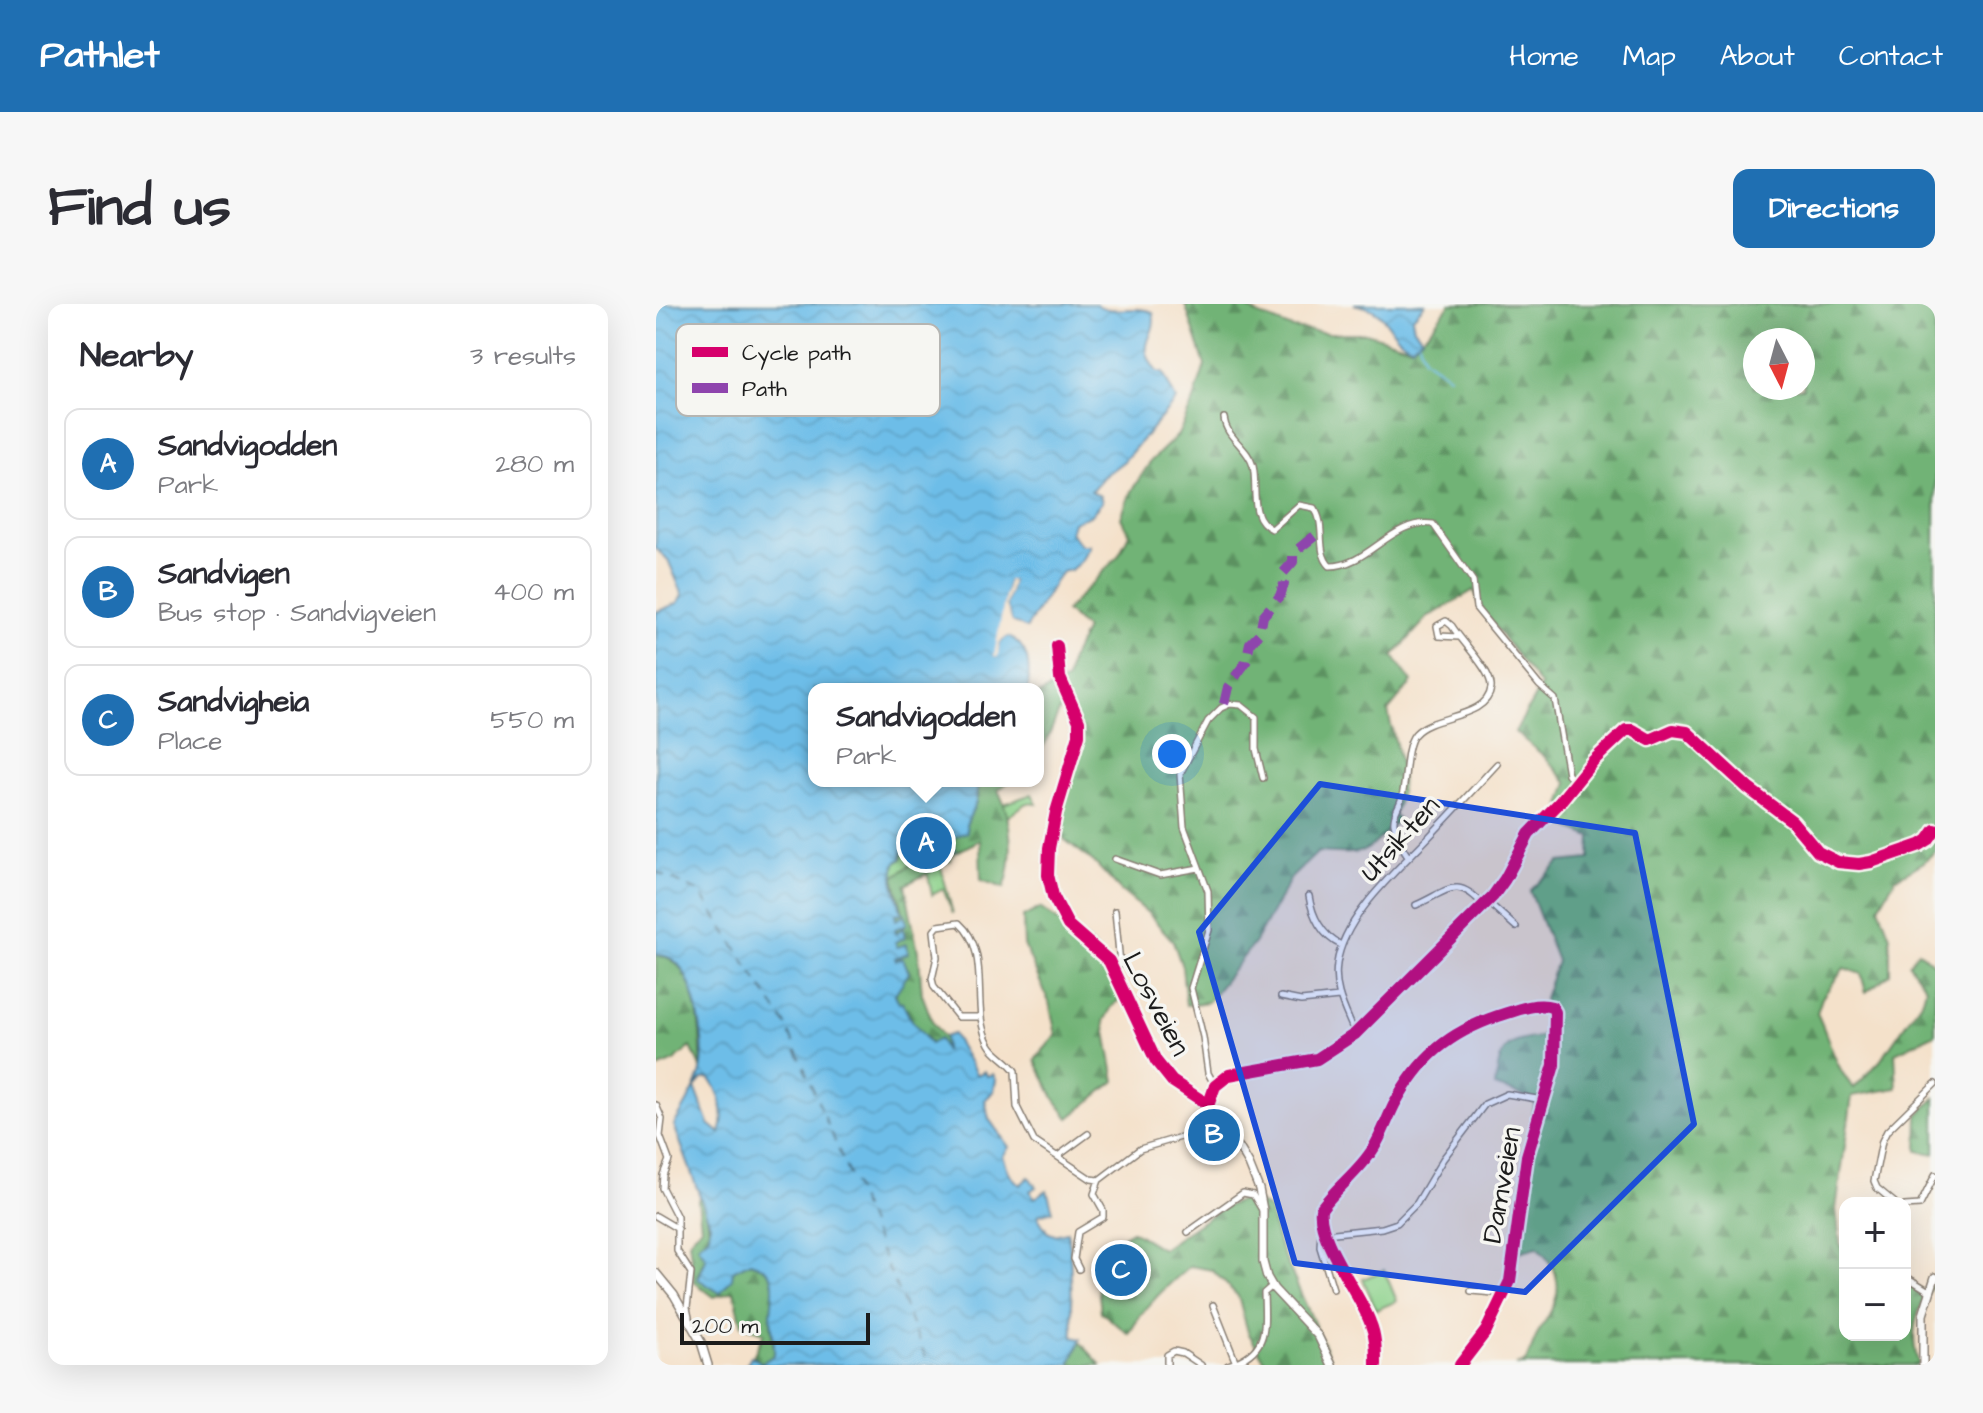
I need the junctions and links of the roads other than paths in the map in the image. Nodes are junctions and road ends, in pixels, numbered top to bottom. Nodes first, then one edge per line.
1 (1224, 418) dead end
2 (1459, 637) dead end
3 (1057, 646) dead end
4 (1497, 764) dead end
5 (1263, 778) dead end
6 (1574, 784) junction
7 (1935, 830) edge
8 (1409, 857) junction
9 (1115, 859) dead end
10 (1199, 868) junction
11 (1309, 896) dead end
12 (1486, 904) junction
13 (1416, 905) dead end
14 (1115, 911) dead end
15 (1516, 927) dead end
16 (1341, 945) junction
17 (1116, 973) junction
18 (1281, 997) dead end
19 (1339, 997) junction
20 (981, 1017) junction
21 (1355, 1034) junction
22 (1935, 1074) edge
23 (1934, 1084) edge
24 (1215, 1086) junction
25 (1543, 1100) junction
26 (1209, 1103) junction
27 (656, 1105) edge
28 (1215, 1127) junction
29 (1088, 1134) dead end
30 (1058, 1156) junction
31 (1935, 1175) edge
32 (1099, 1180) junction
33 (1888, 1197) edge
34 (1911, 1206) edge
35 (1263, 1210) junction
36 (656, 1216) edge
37 (678, 1229) junction
38 (1188, 1232) dead end
39 (1323, 1232) junction
40 (1079, 1269) dead end
41 (656, 1273) edge
42 (1935, 1277) edge
43 (1911, 1280) edge
44 (1272, 1286) junction
45 (1333, 1289) dead end
46 (1471, 1291) dead end
47 (1929, 1291) junction
48 (1505, 1294) junction
49 (1213, 1305) dead end
50 (697, 1336) junction
51 (1236, 1364) edge
52 (708, 1365) edge
53 (1167, 1365) edge
54 (1201, 1365) edge
55 (1228, 1365) edge
56 (1332, 1365) edge
57 (1376, 1365) edge
58 (1460, 1365) edge
59 (1923, 1365) edge

1 - 6 street
2 - 8 street
3 - 17 street, Losveien
4 - 8 street, Utsikten
5 - 10 street
6 - 7 street
6 - 12 street
8 - 16 street, Utsikten
9 - 10 street
10 - 24 street
11 - 16 street
12 - 13 street
12 - 15 street
12 - 21 street
14 - 17 street, Losveien
16 - 19 street, Utsikten
17 - 26 street, Losveien
18 - 19 street
19 - 21 street, Utsikten
20 - 20 street
20 - 30 street
21 - 24 street
22 - 23 street
23 - 33 street
24 - 26 street
25 - 39 street
25 - 39 street, Damveien
25 - 48 street, Damveien
26 - 28 street
27 - 37 street
28 - 32 street
28 - 35 street
29 - 30 street
30 - 32 street
31 - 34 street
32 - 40 street
35 - 38 street
35 - 44 street
36 - 37 street
37 - 50 street
39 - 45 street
39 - 57 street
41 - 50 street
42 - 47 street
43 - 47 street
44 - 51 street
44 - 56 street
46 - 48 street
47 - 59 street
48 - 58 street, Damveien
49 - 51 street
50 - 52 street
51 - 55 street
53 - 54 street

